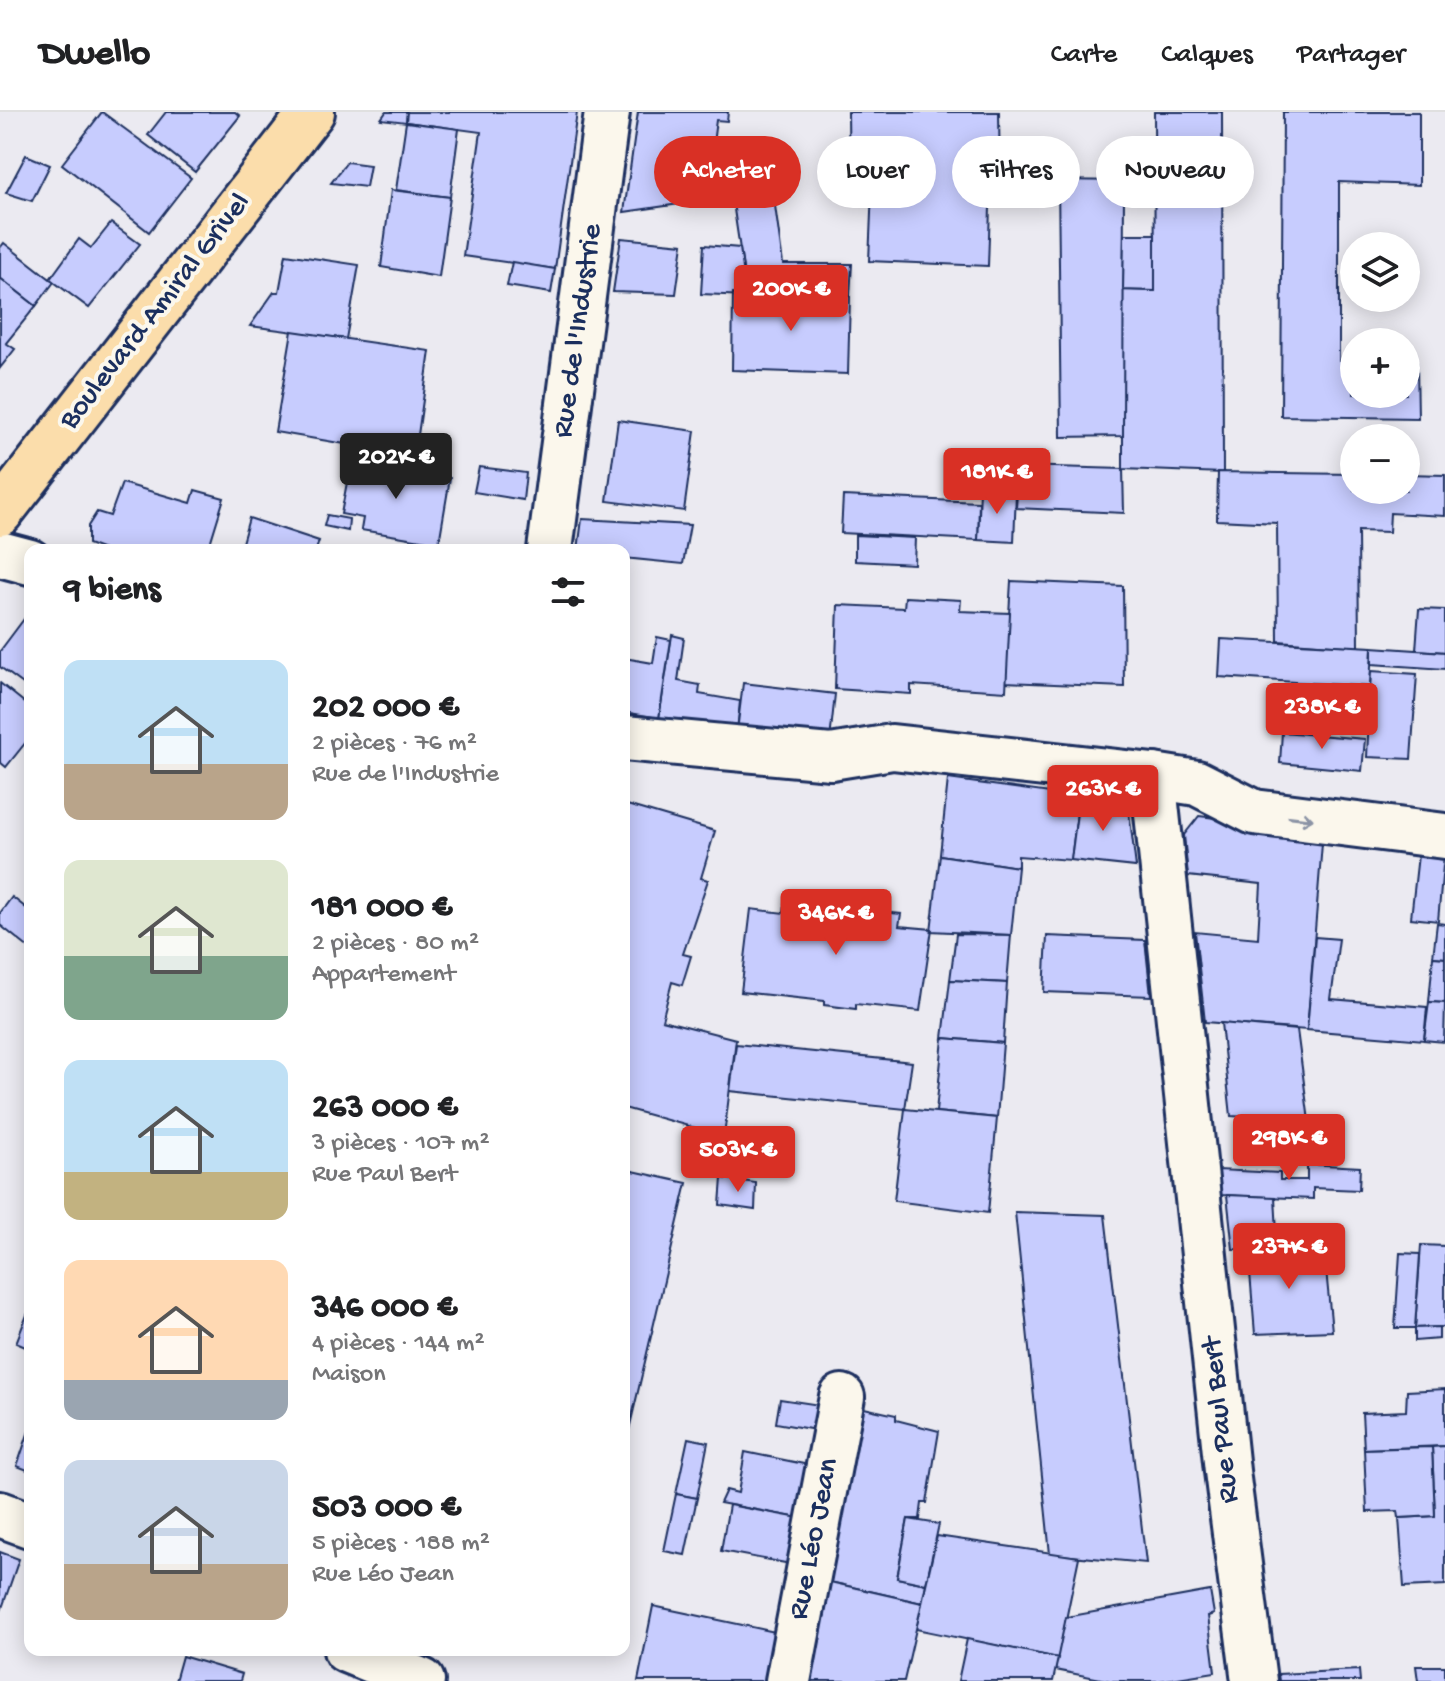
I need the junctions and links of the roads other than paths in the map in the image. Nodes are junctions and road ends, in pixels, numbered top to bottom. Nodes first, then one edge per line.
1 (312, 112) edge
2 (607, 112) edge
3 (0, 513) edge
4 (551, 544) edge
5 (0, 554) edge
6 (24, 560) edge
7 (630, 739) edge
8 (1153, 776) junction
9 (1445, 836) edge
10 (842, 1397) dead end
11 (0, 1514) edge
12 (24, 1523) edge
13 (361, 1656) edge
14 (422, 1681) edge
15 (788, 1681) edge
16 (1254, 1681) edge

1 - 3 main road, Boulevard Amiral Grivel
2 - 4 street, Rue de l'Industrie
5 - 6 street
7 - 8 street
8 -> 9 street
8 - 16 street, Rue Paul Bert
10 - 15 street, Rue Léo Jean
11 - 12 street
13 - 14 street

